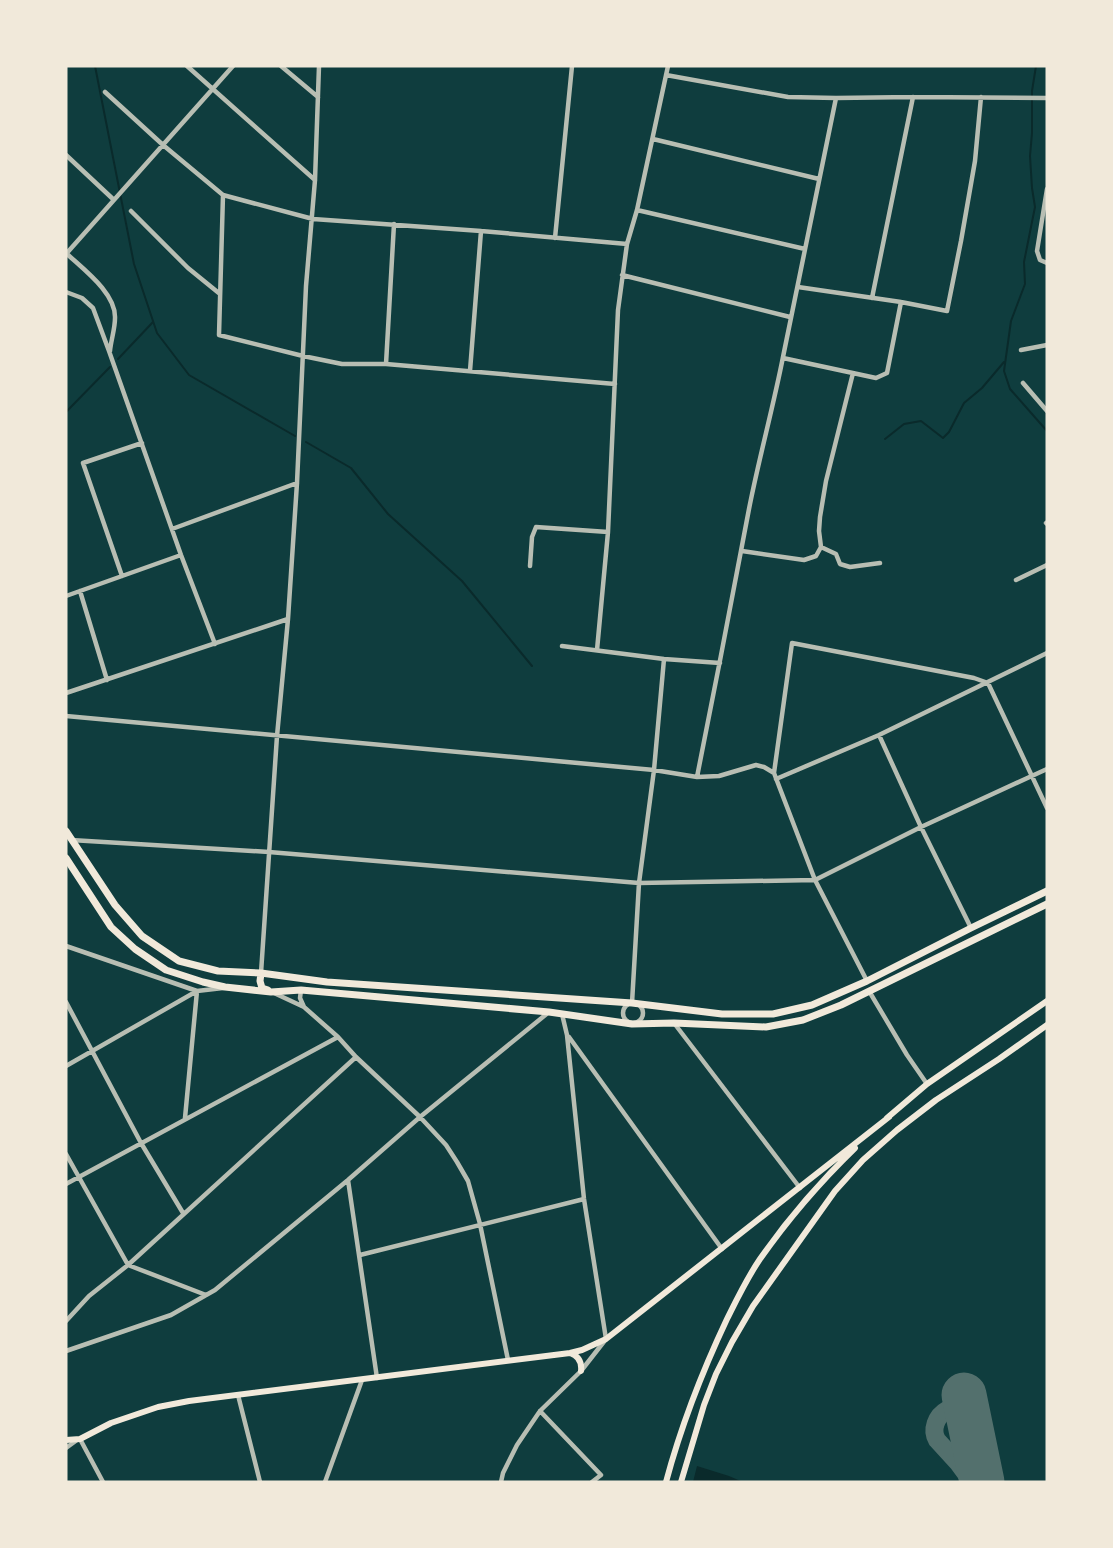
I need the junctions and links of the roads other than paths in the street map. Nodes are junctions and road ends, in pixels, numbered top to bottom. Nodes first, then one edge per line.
1 (187, 66) edge
2 (233, 66) edge
3 (281, 66) edge
4 (320, 66) edge
5 (572, 66) edge
6 (668, 66) edge
7 (666, 75) junction
8 (213, 89) junction
9 (105, 92) dead end
10 (318, 97) junction
11 (913, 97) junction
12 (981, 97) junction
13 (836, 98) junction
14 (1047, 98) edge
15 (652, 139) junction
16 (163, 145) junction
17 (66, 154) edge
18 (819, 179) junction
19 (315, 180) junction
20 (1047, 189) edge
21 (223, 195) junction
22 (115, 199) junction
23 (637, 210) junction
24 (131, 212) dead end
25 (313, 219) junction
26 (394, 224) junction
27 (481, 231) junction
28 (555, 237) junction
29 (627, 244) junction
30 (805, 249) junction
31 (66, 253) edge
32 (1047, 262) edge
33 (622, 275) junction
34 (798, 287) junction
35 (66, 292) edge
36 (220, 294) junction
37 (872, 298) junction
38 (901, 302) junction
39 (790, 317) junction
40 (1047, 345) edge
41 (1021, 350) dead end
42 (110, 351) junction
43 (303, 356) junction
44 (783, 358) junction
45 (386, 364) junction
46 (470, 371) junction
47 (853, 373) junction
48 (1023, 383) dead end
49 (615, 384) junction
50 (1047, 411) edge
51 (142, 443) junction
52 (297, 483) junction
53 (172, 529) junction
54 (608, 532) junction
55 (821, 547) junction
56 (742, 550) junction
57 (181, 555) junction
58 (880, 563) dead end
59 (1047, 565) edge
60 (530, 567) dead end
61 (122, 576) junction
62 (1016, 580) dead end
63 (80, 591) junction
64 (66, 596) edge
65 (288, 619) junction
66 (215, 644) junction
67 (562, 646) dead end
68 (597, 650) junction
69 (1047, 653) edge
70 (664, 658) junction
71 (720, 663) junction
72 (107, 680) junction
73 (988, 683) junction
74 (66, 693) edge
75 (66, 716) edge
76 (879, 735) junction
77 (277, 736) junction
78 (1047, 769) edge
79 (654, 771) junction
80 (774, 773) junction
81 (697, 777) junction
82 (1032, 777) junction
83 (776, 779) junction
84 (1047, 807) edge
85 (921, 827) junction
86 (66, 831) edge
87 (68, 841) edge
88 (269, 852) junction
89 (66, 858) edge
90 (815, 880) junction
91 (639, 883) junction
92 (1047, 891) edge
93 (1047, 904) edge
94 (971, 928) junction
95 (66, 946) edge
96 (261, 973) junction
97 (867, 981) junction
98 (225, 987) junction
99 (197, 990) junction
100 (301, 990) junction
101 (869, 991) junction
102 (271, 992) junction
103 (1047, 1000) edge
104 (66, 1002) edge
105 (632, 1003) junction
106 (304, 1006) junction
107 (549, 1012) junction
108 (562, 1014) junction
109 (674, 1023) junction
110 (633, 1024) junction
111 (1047, 1025) edge
112 (567, 1035) junction
113 (338, 1037) junction
114 (93, 1051) junction
115 (356, 1057) junction
116 (66, 1066) edge
117 (927, 1084) junction
118 (420, 1117) junction
119 (889, 1117) junction
120 (186, 1118) junction
121 (141, 1143) junction
122 (66, 1154) edge
123 (78, 1176) junction
124 (348, 1180) junction
125 (66, 1184) edge
126 (800, 1188) junction
127 (584, 1199) junction
128 (183, 1213) junction
129 (480, 1224) junction
130 (722, 1248) junction
131 (360, 1255) junction
132 (128, 1265) junction
133 (206, 1296) junction
134 (66, 1321) edge
135 (606, 1339) junction
136 (66, 1351) edge
137 (570, 1353) junction
138 (508, 1360) junction
139 (581, 1371) junction
140 (377, 1378) junction
141 (362, 1380) junction
142 (238, 1395) junction
143 (540, 1412) junction
144 (79, 1439) junction
145 (66, 1440) edge
146 (66, 1448) edge
147 (104, 1482) edge
148 (260, 1482) edge
149 (325, 1482) edge
150 (501, 1482) edge
151 (592, 1482) edge
152 (666, 1482) edge
153 (681, 1482) edge

1 - 8 street
2 - 8 street
3 - 10 street
4 - 10 street
5 - 28 street
6 - 7 street
7 - 13 street
7 - 15 street
8 - 16 street
8 - 19 street
9 - 16 street
10 - 19 street
11 - 12 street
11 - 13 street
11 - 37 street
12 - 14 street
12 - 38 street
13 - 18 street
15 - 18 street
15 - 23 street
16 - 21 street
16 - 22 street
17 - 22 street
18 - 30 street
19 - 25 street
20 - 32 street
21 - 25 street
21 - 36 street
22 - 31 street
23 - 29 street
23 - 30 street
24 - 36 street
25 - 26 street
25 - 43 street
26 - 27 street
26 - 45 street
27 - 28 street
27 - 46 street
28 - 29 street
29 - 33 street
30 - 34 street
31 - 42 street
33 - 39 street
33 - 49 street
34 - 37 street
34 - 39 street
35 - 42 street
36 - 43 street
37 - 38 street
38 - 47 street
39 - 44 street
40 - 41 street
42 - 51 street
43 - 45 street
43 - 52 street
44 - 47 street
44 - 56 street
45 - 46 street
46 - 49 street
47 - 55 street
48 - 50 street
49 - 54 street
51 - 53 street
51 - 61 street
52 - 53 street
52 - 65 street
53 - 57 street
54 - 60 street
54 - 68 street
55 - 56 street
55 - 58 street
56 - 71 street
57 - 61 street
57 - 66 street
59 - 62 street
61 - 63 street
63 - 64 street
63 - 72 street
65 - 66 street
65 - 77 street
66 - 72 street
67 - 68 street
68 - 70 street
69 - 73 street
70 - 71 street
70 - 79 street
71 - 81 street
72 - 74 street
73 - 76 street
73 - 80 street
73 - 82 street
75 - 77 street
76 - 83 street
76 - 85 street
77 - 79 street
77 - 88 street
78 - 82 street
79 - 81 street
79 - 91 street
80 - 81 street
80 - 83 street
82 - 84 street
82 - 85 street
83 - 90 street
85 - 90 street
85 - 94 street
86 - 87 main road
87 - 88 street
87 - 96 main road
88 - 91 street
88 - 96 street
89 - 98 main road
90 - 91 street
90 - 97 street
91 - 105 street
92 - 94 main road
93 - 101 main road
94 - 97 main road
95 - 99 street
96 - 102 main road
96 - 105 main road
97 - 105 main road
98 - 99 street
98 - 102 main road
99 - 114 street
99 - 120 street
100 - 102 main road
100 - 106 street
100 - 107 main road
101 - 109 main road
101 - 117 street
102 - 106 street
103 - 117 main road
104 - 114 street
105 - 110 street
105 - 110 street
106 - 113 street
107 - 108 main road
107 - 118 street
108 - 110 main road
108 - 112 street
109 - 110 main road
109 - 126 street
111 - 153 main road
112 - 127 street
112 - 130 street
113 - 115 street
113 - 120 street
114 - 116 street
114 - 121 street
115 - 118 street
115 - 128 street
117 - 119 main road
118 - 124 street
118 - 129 street
119 - 126 main road
119 - 152 main road
120 - 121 street
121 - 123 street
121 - 128 street
122 - 123 street
123 - 125 street
123 - 132 street
124 - 131 street
124 - 133 street
126 - 130 main road
127 - 129 street
127 - 135 street
128 - 132 street
129 - 131 street
129 - 138 street
130 - 135 main road
131 - 140 street
132 - 133 street
132 - 134 street
133 - 136 street
135 - 137 main road
135 - 139 street
137 - 138 main road
137 - 139 main road
138 - 140 main road
139 - 143 street
140 - 141 main road
141 - 142 main road
141 - 149 street
142 - 144 main road
142 - 148 street
143 - 150 street
143 - 151 street
144 - 145 main road
144 - 146 street
144 - 147 street

